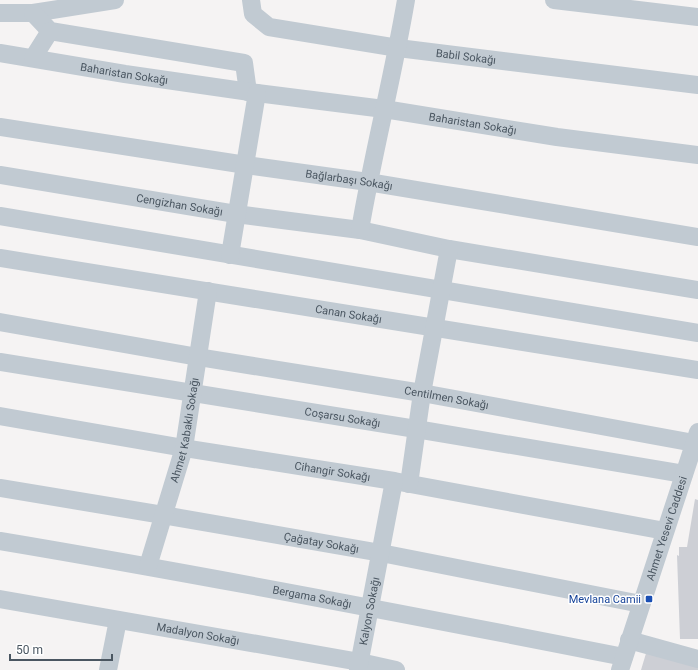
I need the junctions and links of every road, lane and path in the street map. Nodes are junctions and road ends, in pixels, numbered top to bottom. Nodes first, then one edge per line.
1 (114, 0) edge
2 (251, 0) edge
3 (406, 0) edge
4 (554, 0) edge
5 (0, 13) edge
6 (33, 13) junction
7 (698, 17) edge
8 (50, 31) junction
9 (398, 48) junction
10 (0, 53) edge
11 (33, 58) junction
12 (698, 85) edge
13 (253, 92) junction
14 (384, 109) junction
15 (0, 127) edge
16 (698, 155) edge
17 (246, 165) junction
18 (0, 176) edge
19 (368, 182) junction
20 (236, 214) junction
21 (0, 216) edge
22 (360, 230) junction
23 (698, 237) edge
24 (449, 249) junction
25 (230, 255) junction
26 (0, 258) edge
27 (441, 290) junction
28 (698, 290) edge
29 (208, 291) junction
30 (0, 322) edge
31 (433, 327) junction
32 (698, 333) edge
33 (198, 357) junction
34 (0, 362) edge
35 (698, 370) edge
36 (422, 392) junction
37 (192, 394) junction
38 (0, 416) edge
39 (416, 429) junction
40 (696, 437) edge
41 (184, 448) junction
42 (684, 474) junction
43 (401, 483) junction
44 (0, 488) edge
45 (163, 515) junction
46 (665, 531) junction
47 (0, 541) edge
48 (381, 553) junction
49 (148, 566) junction
50 (0, 599) edge
51 (640, 604) junction
52 (371, 607) junction
53 (118, 620) junction
54 (629, 640) junction
55 (698, 659) edge
56 (622, 664) edge
57 (359, 666) edge
58 (108, 670) edge
59 (396, 670) edge

1 - 6 street
2 - 9 street, Babil Sokağı
3 - 9 street
4 - 7 street
5 - 6 street
6 - 8 street
8 - 11 street
8 - 13 street
9 - 12 street, Babil Sokağı
9 - 14 street
10 - 11 street, Baharistan Sokağı
11 - 13 street, Baharistan Sokağı
13 - 14 street, Baharistan Sokağı
13 - 17 street
14 - 16 street, Baharistan Sokağı
14 - 19 street
15 - 17 street, Bağlarbaşı Sokağı
17 - 19 street, Bağlarbaşı Sokağı
17 - 20 street
18 - 20 street, Cengizhan Sokağı
19 - 22 street
19 - 23 street, Bağlarbaşı Sokağı
20 - 22 street, Cengizhan Sokağı
20 - 25 street
21 - 25 street
22 - 24 street, Cengizhan Sokağı
24 - 27 street, Kalyon Sokağı
24 - 28 street, Cengizhan Sokağı
25 - 27 street
26 - 29 street, Canan Sokağı
27 - 31 street, Kalyon Sokağı
27 - 32 street
29 - 31 street, Canan Sokağı
29 - 33 street, Ahmet Kabaklı Sokağı
30 - 33 street, Centilmen Sokağı
31 - 35 street, Canan Sokağı
31 - 36 street, Kalyon Sokağı
33 - 36 street, Centilmen Sokağı
33 - 37 street, Ahmet Kabaklı Sokağı
34 - 37 street, Coşarsu Sokağı
36 - 39 street, Kalyon Sokağı
36 - 40 street, Centilmen Sokağı
37 - 39 street, Coşarsu Sokağı
37 - 41 street, Ahmet Kabaklı Sokağı
38 - 41 street, Cihangir Sokağı
39 - 42 street, Coşarsu Sokağı
39 - 43 street, Kalyon Sokağı
40 - 42 street, Ahmet Yesevi Caddesi
41 - 43 street, Cihangir Sokağı
41 - 45 street, Ahmet Kabaklı Sokağı
42 - 46 street, Ahmet Yesevi Caddesi
43 - 46 street, Cihangir Sokağı
43 - 48 street, Kalyon Sokağı
44 - 45 street, Çağatay Sokağı
45 - 48 street, Çağatay Sokağı
45 - 49 street, Ahmet Kabaklı Sokağı
46 - 51 street, Ahmet Yesevi Caddesi
47 - 49 street, Bergama Sokağı
48 - 51 street, Çağatay Sokağı
48 - 52 street, Kalyon Sokağı
49 - 52 street, Bergama Sokağı
50 - 53 street, Madalyon Sokağı
51 - 54 street, Ahmet Yesevi Caddesi
52 - 56 street, Bergama Sokağı
52 - 57 street, Kalyon Sokağı
53 - 57 street, Madalyon Sokağı
53 - 58 street
54 - 55 street
54 - 56 street, Ahmet Yesevi Caddesi
57 - 59 street, Madalyon Sokağı

